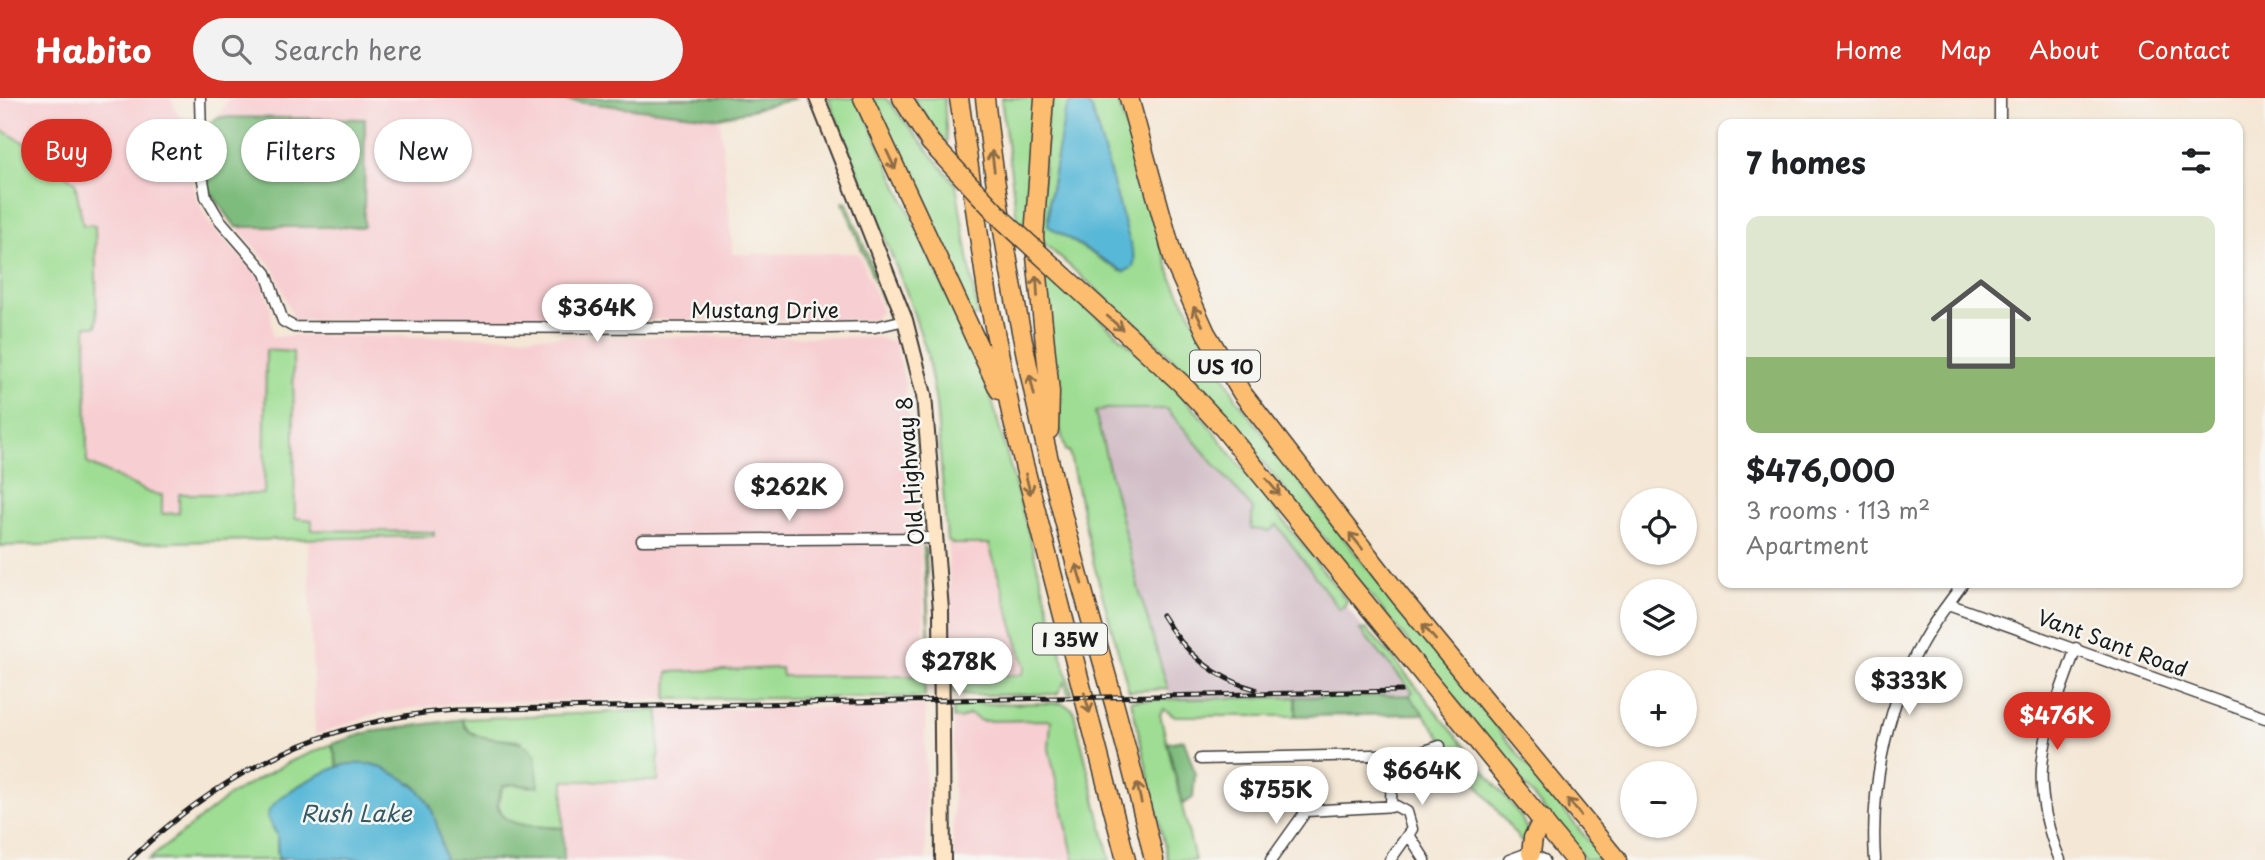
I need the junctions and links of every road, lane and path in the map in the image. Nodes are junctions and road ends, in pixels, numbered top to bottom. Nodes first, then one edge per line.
1 (200, 98) edge
2 (817, 98) edge
3 (863, 98) edge
4 (899, 98) edge
5 (958, 98) edge
6 (985, 98) edge
7 (1044, 98) edge
8 (1129, 98) edge
9 (2000, 98) edge
10 (2000, 119) edge
11 (905, 320) junction
12 (1012, 418) junction
13 (1048, 452) junction
14 (936, 538) junction
15 (642, 540) dead end
16 (1959, 588) edge
17 (1948, 604) junction
18 (2076, 648) junction
19 (2265, 718) edge
20 (1440, 746) dead end
21 (1392, 754) junction
22 (1200, 759) dead end
23 (1391, 807) junction
24 (1541, 817) junction
25 (1409, 835) junction
26 (1537, 857) edge
27 (943, 860) edge
28 (1126, 860) edge
29 (1154, 860) edge
30 (1271, 860) edge
31 (1390, 860) edge
32 (1425, 860) edge
33 (1509, 860) edge
34 (1574, 860) edge
35 (1617, 860) edge
36 (1875, 860) edge
37 (2060, 860) edge

1 - 11 street, Mustang Drive
2 - 11 street, Old Highway 8
3 -> 12 highway
4 -> 24 highway, US 10, bridge
5 - 12 highway, I 35W
13 -> 6 highway, I 35W
13 -> 7 highway
35 -> 8 highway, US 10
9 - 10 street
11 - 14 street, Old Highway 8
12 -> 28 highway, I 35W
29 -> 13 highway, I 35W
14 - 15 street
14 - 27 street, Old Highway 8
16 - 17 street
17 - 18 street, Vant Sant Road
17 - 36 street
18 - 19 street, Vant Sant Road
18 - 37 street
20 - 21 street
21 - 22 street
21 - 23 street
23 - 25 street
23 - 30 street
24 - 26 highway
24 - 34 highway, US 10
25 - 31 street
25 - 32 street
26 - 33 street

